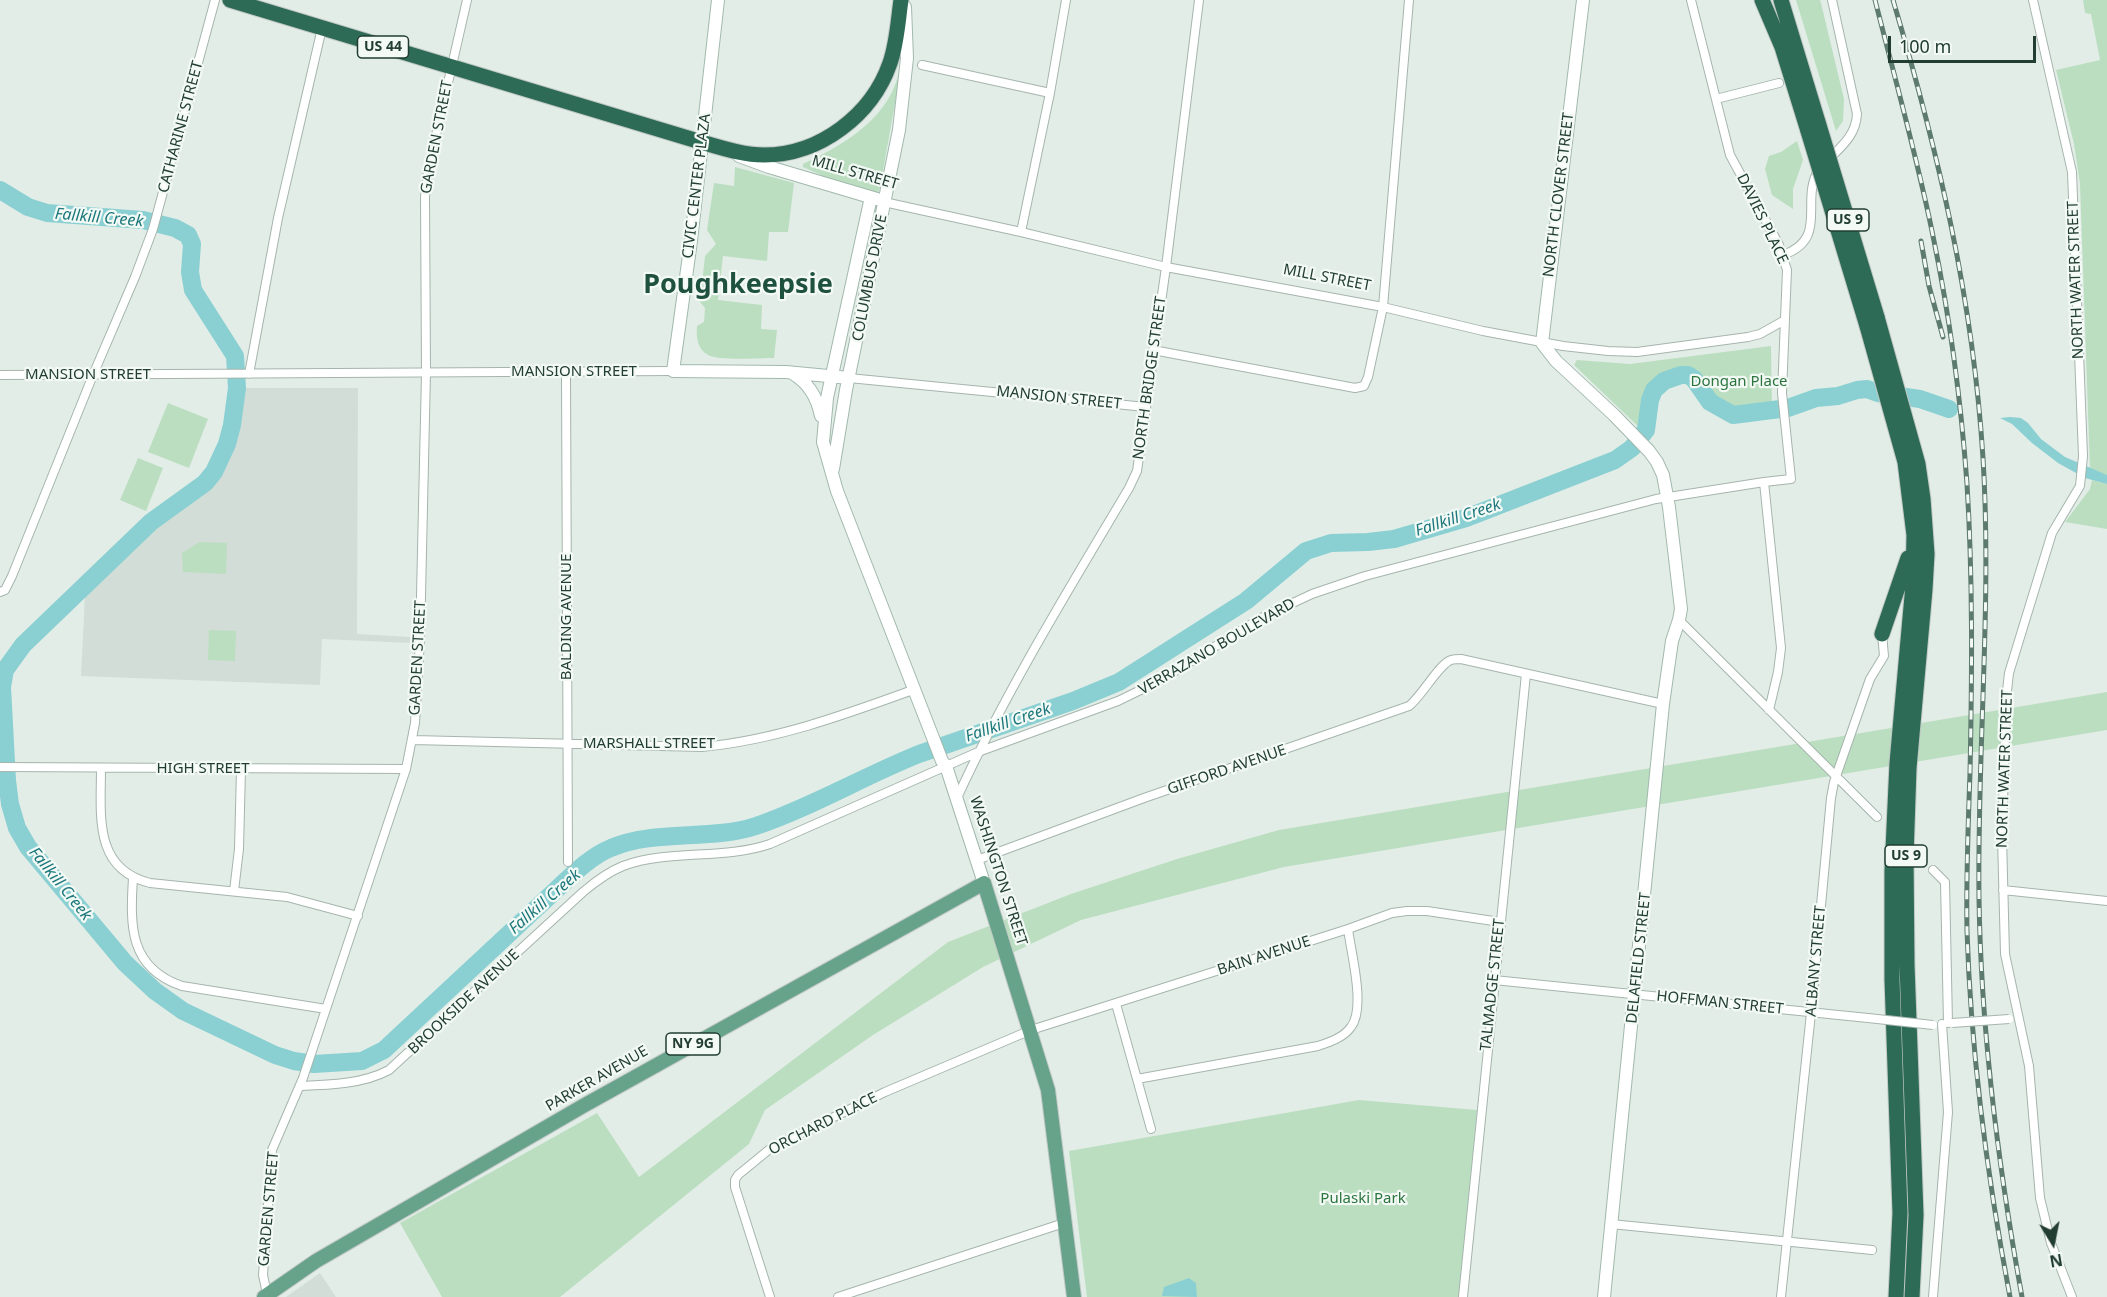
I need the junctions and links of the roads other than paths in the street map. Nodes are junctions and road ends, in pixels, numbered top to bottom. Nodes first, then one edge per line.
1 (215, 0) edge
2 (230, 0) edge
3 (466, 0) edge
4 (718, 0) edge
5 (903, 0) edge
6 (1066, 0) edge
7 (1199, 0) edge
8 (1409, 0) edge
9 (1583, 0) edge
10 (1691, 0) edge
11 (1762, 0) edge
12 (1781, 0) edge
13 (1832, 0) edge
14 (2033, 0) edge
15 (322, 28) junction
16 (922, 65) dead end
17 (451, 67) junction
18 (1779, 83) dead end
19 (1050, 93) junction
20 (1716, 99) junction
21 (1813, 127) junction
22 (701, 142) junction
23 (720, 148) junction
24 (871, 197) junction
25 (884, 202) junction
26 (1022, 232) junction
27 (1783, 255) junction
28 (1166, 267) junction
29 (1383, 307) junction
30 (1785, 320) junction
31 (1542, 343) junction
32 (1153, 350) junction
33 (566, 372) junction
34 (673, 372) junction
35 (791, 372) junction
36 (426, 373) junction
37 (246, 374) junction
38 (0, 375) edge
39 (93, 375) junction
40 (832, 375) junction
41 (849, 378) junction
42 (1146, 407) junction
43 (1900, 416) junction
44 (823, 436) junction
45 (832, 470) junction
46 (1764, 482) junction
47 (1667, 497) junction
48 (1913, 519) junction
49 (3, 590) edge
50 (1679, 620) junction
51 (1882, 634) joint
52 (1526, 674) junction
53 (913, 690) junction
54 (1664, 704) junction
55 (1769, 710) junction
56 (413, 740) junction
57 (568, 744) junction
58 (978, 752) junction
59 (944, 764) junction
60 (0, 767) edge
61 (101, 768) junction
62 (242, 769) junction
63 (406, 769) junction
64 (1836, 777) junction
65 (957, 798) junction
66 (1877, 817) dead end
67 (977, 860) junction
68 (568, 862) dead end
69 (1933, 870) dead end
70 (133, 878) junction
71 (984, 883) junction
72 (2002, 890) junction
73 (234, 891) junction
74 (2107, 901) edge
75 (358, 916) junction
76 (1500, 922) junction
77 (1348, 929) junction
78 (1494, 980) junction
79 (1636, 994) junction
80 (1116, 1004) junction
81 (326, 1009) junction
82 (1811, 1013) junction
83 (2019, 1019) junction
84 (1944, 1024) junction
85 (1031, 1030) junction
86 (1137, 1079) junction
87 (300, 1086) junction
88 (1151, 1129) dead end
89 (1064, 1223) junction
90 (1611, 1224) junction
91 (1786, 1242) junction
92 (1872, 1250) dead end
93 (266, 1296) edge
94 (770, 1297) edge
95 (837, 1297) edge
96 (1074, 1297) edge
97 (1463, 1297) edge
98 (1604, 1297) edge
99 (1781, 1297) edge
100 (1896, 1297) edge
101 (1912, 1297) edge
102 (1933, 1297) edge
103 (2072, 1297) edge

1 - 39 street, CATHARINE STREET
2 - 15 highway, MILL STREET / US 44
3 - 17 street, GARDEN STREET
4 - 22 street, CIVIC CENTER PLAZA
5 - 23 highway, US 44
5 - 25 street, COLUMBUS DRIVE
6 - 19 street
7 - 28 street, NORTH BRIDGE STREET
8 - 29 street
9 - 31 street, NORTH CLOVER STREET
10 - 20 street, DAVIES PLACE
11 - 21 highway, US 9
12 - 21 highway, US 9
13 - 27 street
14 - 72 street, NORTH WATER STREET
15 - 17 highway, MILL STREET / US 44
15 - 37 street
16 - 19 street
17 - 22 highway, MILL STREET / US 44
17 - 36 street, GARDEN STREET
18 - 20 street
19 - 26 street
20 - 27 street, DAVIES PLACE
21 - 43 highway, US 9, bridge
22 - 23 highway, MILL STREET / US 44
22 - 34 street, CIVIC CENTER PLAZA
23 - 24 street, MILL STREET
24 - 25 street, MILL STREET
24 - 40 street, COLUMBUS DRIVE
25 - 26 street, MILL STREET
25 - 41 street, COLUMBUS DRIVE
26 - 28 street, MILL STREET
27 - 30 street, DAVIES PLACE
28 - 29 street, MILL STREET
28 - 32 street, NORTH BRIDGE STREET
29 - 31 street, MILL STREET
29 - 32 street
30 - 31 street
30 - 46 street, DAVIES PLACE
31 - 47 street
32 - 42 street, NORTH BRIDGE STREET
33 - 34 street, MANSION STREET
33 - 36 street, MANSION STREET
33 - 57 street, BALDING AVENUE
34 - 35 street, MANSION STREET
35 - 40 street, MANSION STREET
35 - 44 street
36 - 37 street, MANSION STREET
36 - 56 street, GARDEN STREET
37 - 39 street, MANSION STREET
38 - 39 street, MANSION STREET
39 - 49 street, CATHARINE STREET
40 - 41 street, MANSION STREET
40 - 44 street, WASHINGTON STREET
41 - 42 street, MANSION STREET
41 - 45 street, WASHINGTON STREET
42 - 58 street, NORTH BRIDGE STREET
43 - 48 highway, US 9
43 - 101 highway, US 9
44 - 45 street, WASHINGTON STREET
45 - 53 street, WASHINGTON STREET
46 - 47 street
46 - 55 street
47 - 50 street, DELAFIELD STREET
47 - 58 street, VERRAZANO BOULEVARD
48 - 51 highway
48 - 100 highway, US 9
50 - 54 street, DELAFIELD STREET
50 - 55 street
51 - 64 street, ALBANY STREET
52 - 54 street
52 - 67 street, GIFFORD AVENUE
52 - 76 street, TALMADGE STREET
53 - 57 street, MARSHALL STREET
53 - 59 street, WASHINGTON STREET
54 - 79 street, DELAFIELD STREET
55 - 64 street
56 - 57 street, MARSHALL STREET
56 - 63 street, GARDEN STREET
57 - 68 street, BALDING AVENUE
58 - 59 street, VERRAZANO BOULEVARD
58 - 65 street, NORTH BRIDGE STREET
59 - 65 street, WASHINGTON STREET
59 - 87 street, BROOKSIDE AVENUE
60 - 61 street, HIGH STREET
61 - 62 street, HIGH STREET
61 - 70 street
62 - 63 street, HIGH STREET
62 - 73 street
63 - 75 street, GARDEN STREET
64 - 66 street
64 - 82 street, ALBANY STREET
65 - 67 street, WASHINGTON STREET
67 - 71 street, WASHINGTON STREET
69 - 84 street
70 - 73 street
70 - 81 street
71 - 85 main road, WASHINGTON STREET
71 - 93 main road, PARKER AVENUE / NY 9G
72 - 74 street
72 - 83 street, NORTH WATER STREET
73 - 75 street
75 - 81 street, GARDEN STREET
76 - 77 street, BAIN AVENUE
76 - 78 street, TALMADGE STREET
77 - 80 street, BAIN AVENUE
77 - 86 street
78 - 79 street, HOFFMAN STREET
78 - 97 street, TALMADGE STREET
79 - 82 street, HOFFMAN STREET
79 - 90 street, DELAFIELD STREET
80 - 85 street, BAIN AVENUE
80 - 86 street
81 - 87 street, GARDEN STREET
82 - 84 street, HOFFMAN STREET, bridge
82 - 91 street, ALBANY STREET
83 - 84 street, HOFFMAN STREET, bridge
83 - 103 street, NORTH WATER STREET
84 - 102 street
85 - 89 main road, WASHINGTON STREET
85 - 94 street, ORCHARD PLACE
86 - 88 street
87 - 93 street, GARDEN STREET
89 - 95 street
89 - 96 main road, WASHINGTON STREET
90 - 91 street
90 - 98 street, DELAFIELD STREET
91 - 92 street
91 - 99 street, ALBANY STREET

